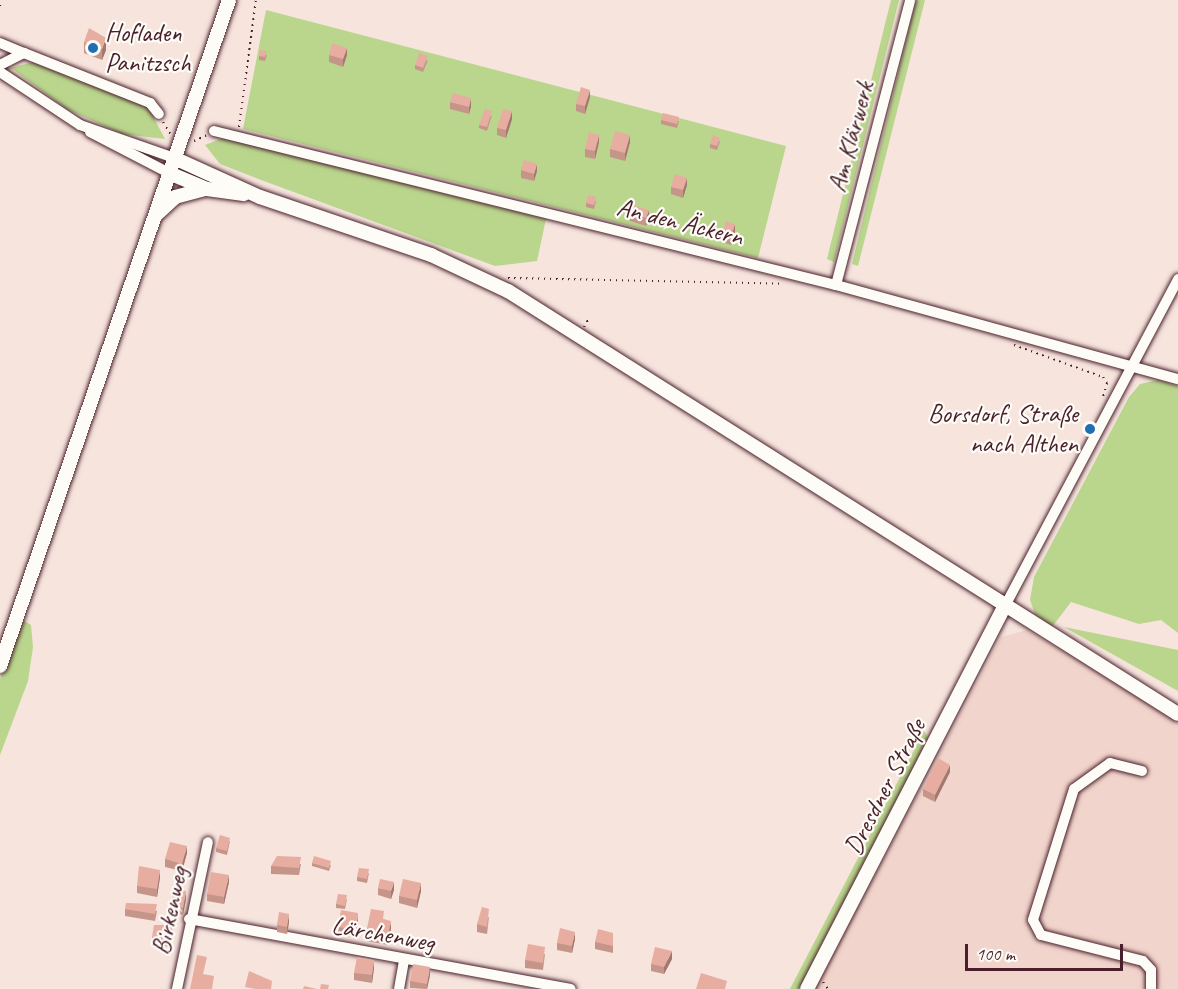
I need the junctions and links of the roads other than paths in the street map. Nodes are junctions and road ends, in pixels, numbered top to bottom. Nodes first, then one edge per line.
1 (229, 0) edge
2 (910, 0) edge
3 (0, 43) edge
4 (24, 53) junction
5 (0, 65) edge
6 (0, 72) edge
7 (159, 114) road end
8 (80, 125) junction
9 (214, 130) road end
10 (174, 158) junction
11 (169, 173) junction
12 (207, 189) junction
13 (260, 197) junction
14 (156, 215) junction
15 (1178, 279) edge
16 (836, 285) junction
17 (1133, 365) junction
18 (1178, 379) edge
19 (1005, 606) junction
20 (0, 666) edge
21 (1178, 714) edge
22 (1142, 771) dead end
23 (208, 842) dead end
24 (189, 919) junction
25 (404, 960) junction
26 (177, 989) edge
27 (399, 989) edge
28 (571, 989) edge
29 (807, 989) edge
30 (1151, 989) edge

1 - 10 main road
2 - 16 street, Am Klärwerk
3 - 4 street
4 - 5 street
4 - 7 street
6 - 8 street
8 - 10 street
8 - 11 street
9 - 16 street, An den Äckern
10 - 11 main road
10 - 13 main road
11 - 12 main road
11 - 14 main road
12 - 13 main road
12 - 14 main road
13 - 19 main road
14 - 20 main road
15 - 17 street
16 - 17 street, An den Äckern
17 - 18 street, An den Äckern
17 - 19 street
19 - 21 main road
19 - 29 main road, Dresdner Straße
22 - 30 street
23 - 24 street, Birkenweg
24 - 25 street, Lärchenweg
24 - 26 street, Birkenweg
25 - 27 street
25 - 28 street, Lärchenweg

